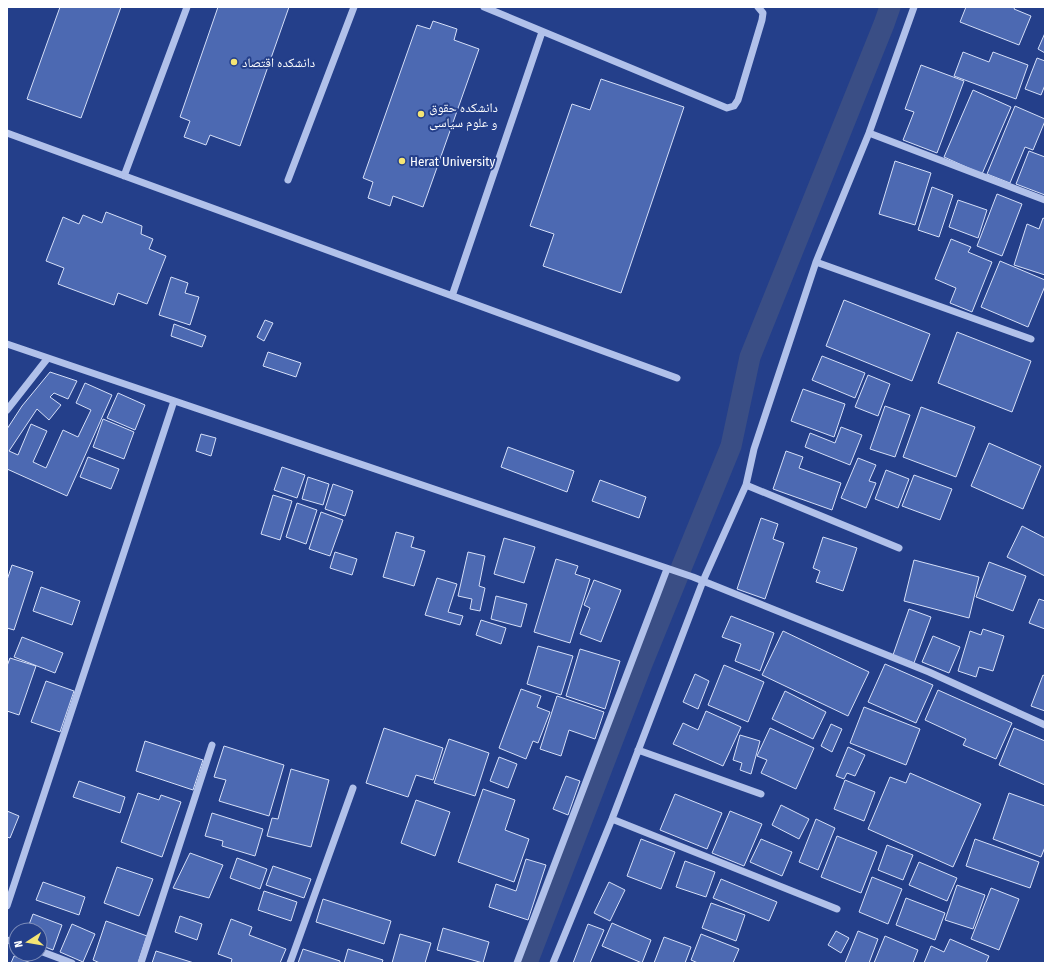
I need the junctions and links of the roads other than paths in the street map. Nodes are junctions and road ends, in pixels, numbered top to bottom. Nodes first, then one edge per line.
1 (187, 7) edge
2 (354, 7) edge
3 (484, 7) edge
4 (758, 7) edge
5 (914, 7) edge
6 (542, 32) junction
7 (7, 133) edge
8 (869, 133) junction
9 (124, 176) junction
10 (288, 180) dead end
11 (1045, 200) edge
12 (816, 262) junction
13 (452, 296) junction
14 (1032, 339) dead end
15 (7, 344) edge
16 (47, 359) junction
17 (677, 378) dead end
18 (174, 401) junction
19 (7, 410) edge
20 (746, 485) junction
21 (899, 548) dead end
22 (667, 569) junction
23 (703, 581) junction
24 (1045, 725) edge
25 (212, 745) dead end
26 (638, 750) junction
27 (353, 788) dead end
28 (761, 794) dead end
29 (612, 819) junction
30 (7, 906) edge
31 (837, 909) dead end
32 (48, 955) edge
33 (72, 963) edge
34 (141, 963) edge
35 (290, 963) edge
36 (517, 963) edge
37 (552, 963) edge

1 - 9 street
2 - 10 street
3 - 6 street
4 - 6 street
5 - 8 street
6 - 13 street
7 - 9 street
8 - 11 street
8 - 12 street
9 - 13 street
12 - 14 street
12 - 20 street
13 - 17 street
15 - 16 street
16 - 18 street
16 - 19 street
18 - 22 street
18 - 30 street
20 - 21 street
20 - 23 street
22 - 23 street
22 - 36 street
23 - 24 street
23 - 26 street
25 - 34 street
26 - 28 street
26 - 29 street
27 - 35 street
29 - 31 street
29 - 37 street
32 - 33 street

